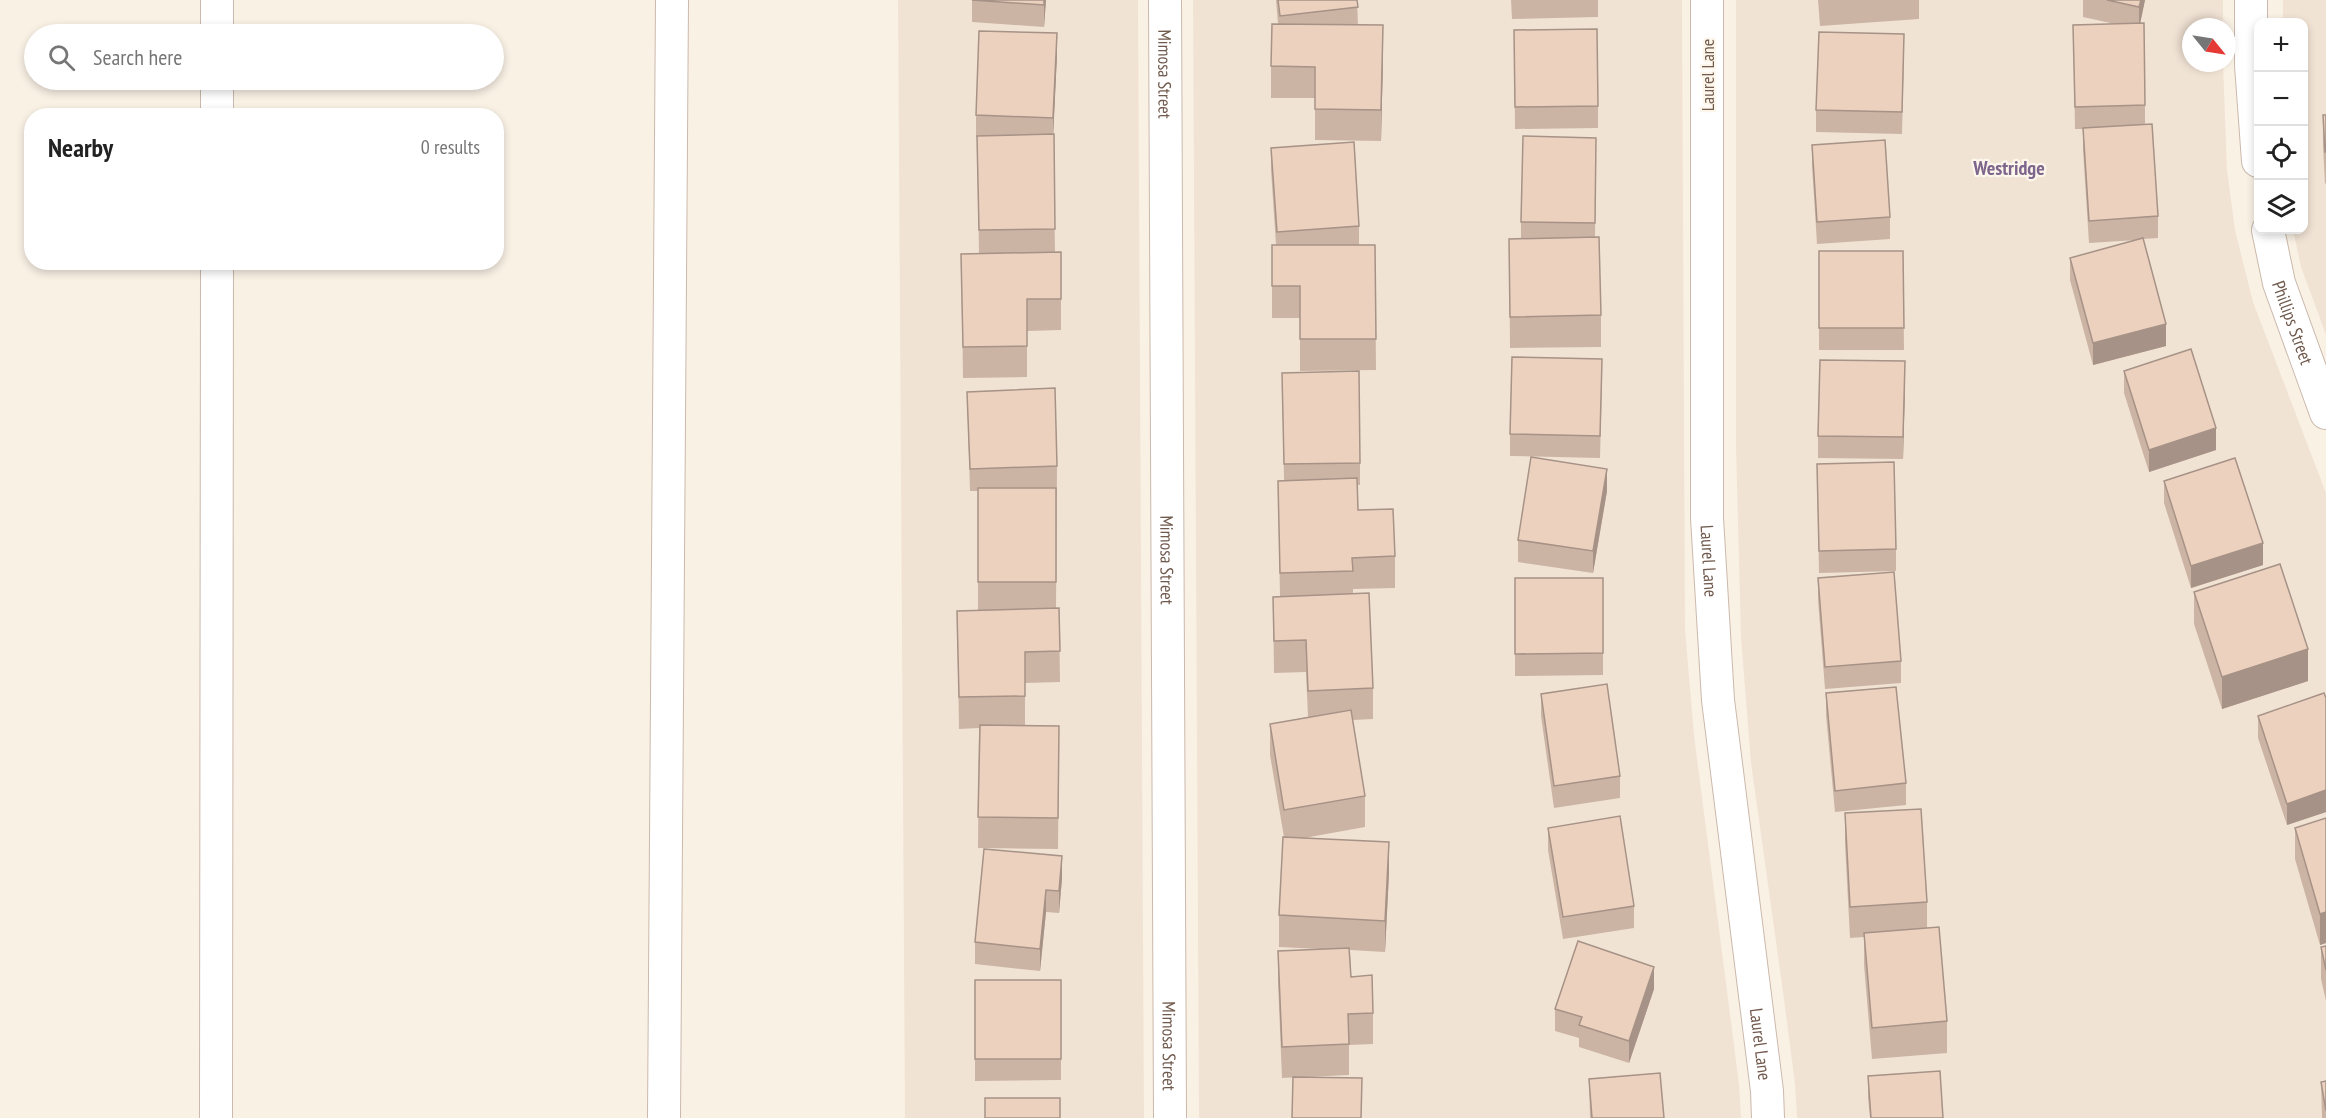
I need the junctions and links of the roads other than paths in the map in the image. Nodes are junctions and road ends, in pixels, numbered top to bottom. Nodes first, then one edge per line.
1 (217, 0) edge
2 (672, 0) edge
3 (1165, 0) edge
4 (1707, 0) edge
5 (2251, 0) edge
6 (217, 24) edge
7 (217, 90) edge
8 (217, 108) edge
9 (2256, 126) edge
10 (2269, 234) edge
11 (217, 270) edge
12 (2326, 413) edge
13 (216, 1118) edge
14 (664, 1118) edge
15 (1170, 1118) edge
16 (1768, 1118) edge

1 - 6 street
2 - 14 street
3 - 15 street, Mimosa Street
4 - 16 street, Laurel Lane
5 - 9 street
7 - 8 street
10 - 12 street, Phillips Street
11 - 13 street

